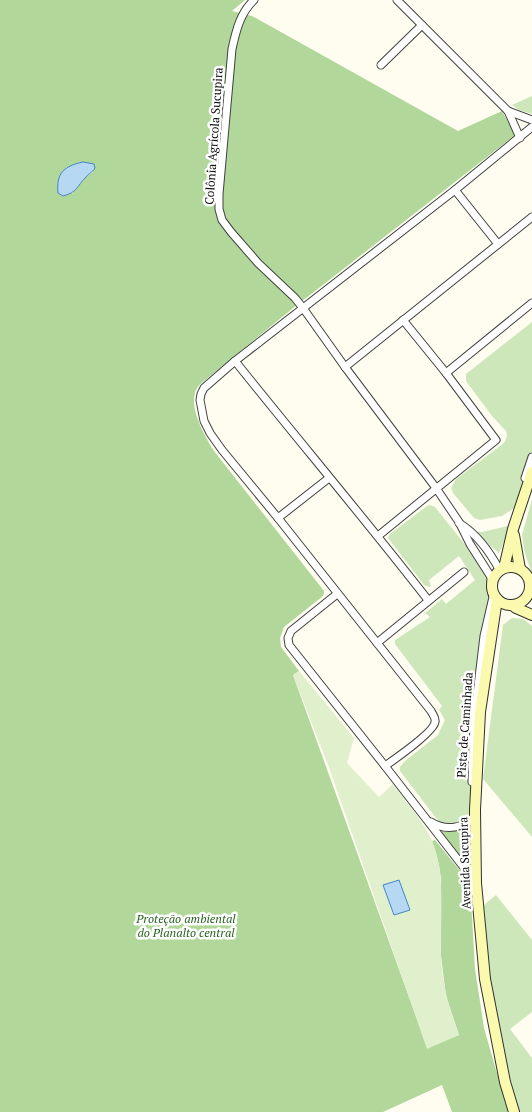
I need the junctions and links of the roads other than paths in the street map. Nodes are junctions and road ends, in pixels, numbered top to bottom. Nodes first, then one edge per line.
1 (254, 0) edge
2 (397, 0) edge
3 (422, 24) junction
4 (381, 65) dead end
5 (508, 111) junction
6 (532, 120) edge
7 (532, 127) edge
8 (520, 138) junction
9 (455, 190) junction
10 (532, 217) edge
11 (498, 244) junction
12 (532, 303) edge
13 (303, 308) junction
14 (403, 320) junction
15 (235, 361) junction
16 (345, 367) junction
17 (446, 373) junction
18 (532, 456) edge
19 (532, 472) edge
20 (329, 478) junction
21 (436, 488) junction
22 (516, 509) dead end
23 (278, 518) junction
24 (459, 522) junction
25 (513, 529) junction
26 (378, 536) junction
27 (520, 569) junction
28 (464, 572) dead end
29 (497, 574) junction
30 (531, 592) edge
31 (337, 594) junction
32 (497, 599) junction
33 (428, 600) junction
34 (510, 605) junction
35 (495, 613) junction
36 (532, 615) edge
37 (377, 643) junction
38 (386, 766) junction
39 (473, 818) junction
40 (427, 819) junction
41 (474, 880) junction
42 (514, 1111) edge

1 - 13 street, Colônia Agrícola Sucupira
2 - 3 street
3 - 4 street
3 - 5 street
5 - 6 street
5 - 8 street
7 - 8 street
8 - 9 street
9 - 11 street
9 - 13 street
10 - 11 street
11 - 14 street
12 - 17 street
13 - 15 street
13 - 16 street, Colônia Agrícola Sucupira
14 - 16 street
14 - 17 street
15 - 20 street
15 - 23 street
16 - 21 street, Colônia Agrícola Sucupira
17 - 21 street
18 - 22 street
19 - 25 street
20 - 23 street
20 - 26 street
21 - 24 street, Colônia Agrícola Sucupira
21 - 26 street
23 - 31 street
24 - 29 street
24 - 29 street
25 - 27 street
25 - 29 street
26 - 33 street
27 - 29 street
27 - 30 street
28 - 33 street
29 - 32 street
29 - 39 street, Pista de Caminhada
30 - 34 street
31 - 37 street
31 - 38 street
32 - 34 street
32 - 35 street, Avenida Sucupira
33 - 37 street
34 - 35 street
34 - 36 street
35 - 39 street, Avenida Sucupira
37 - 38 street
38 - 40 street
39 - 40 street
39 - 41 street, Avenida Sucupira
40 - 41 street
41 - 42 street, Avenida Sucupira

